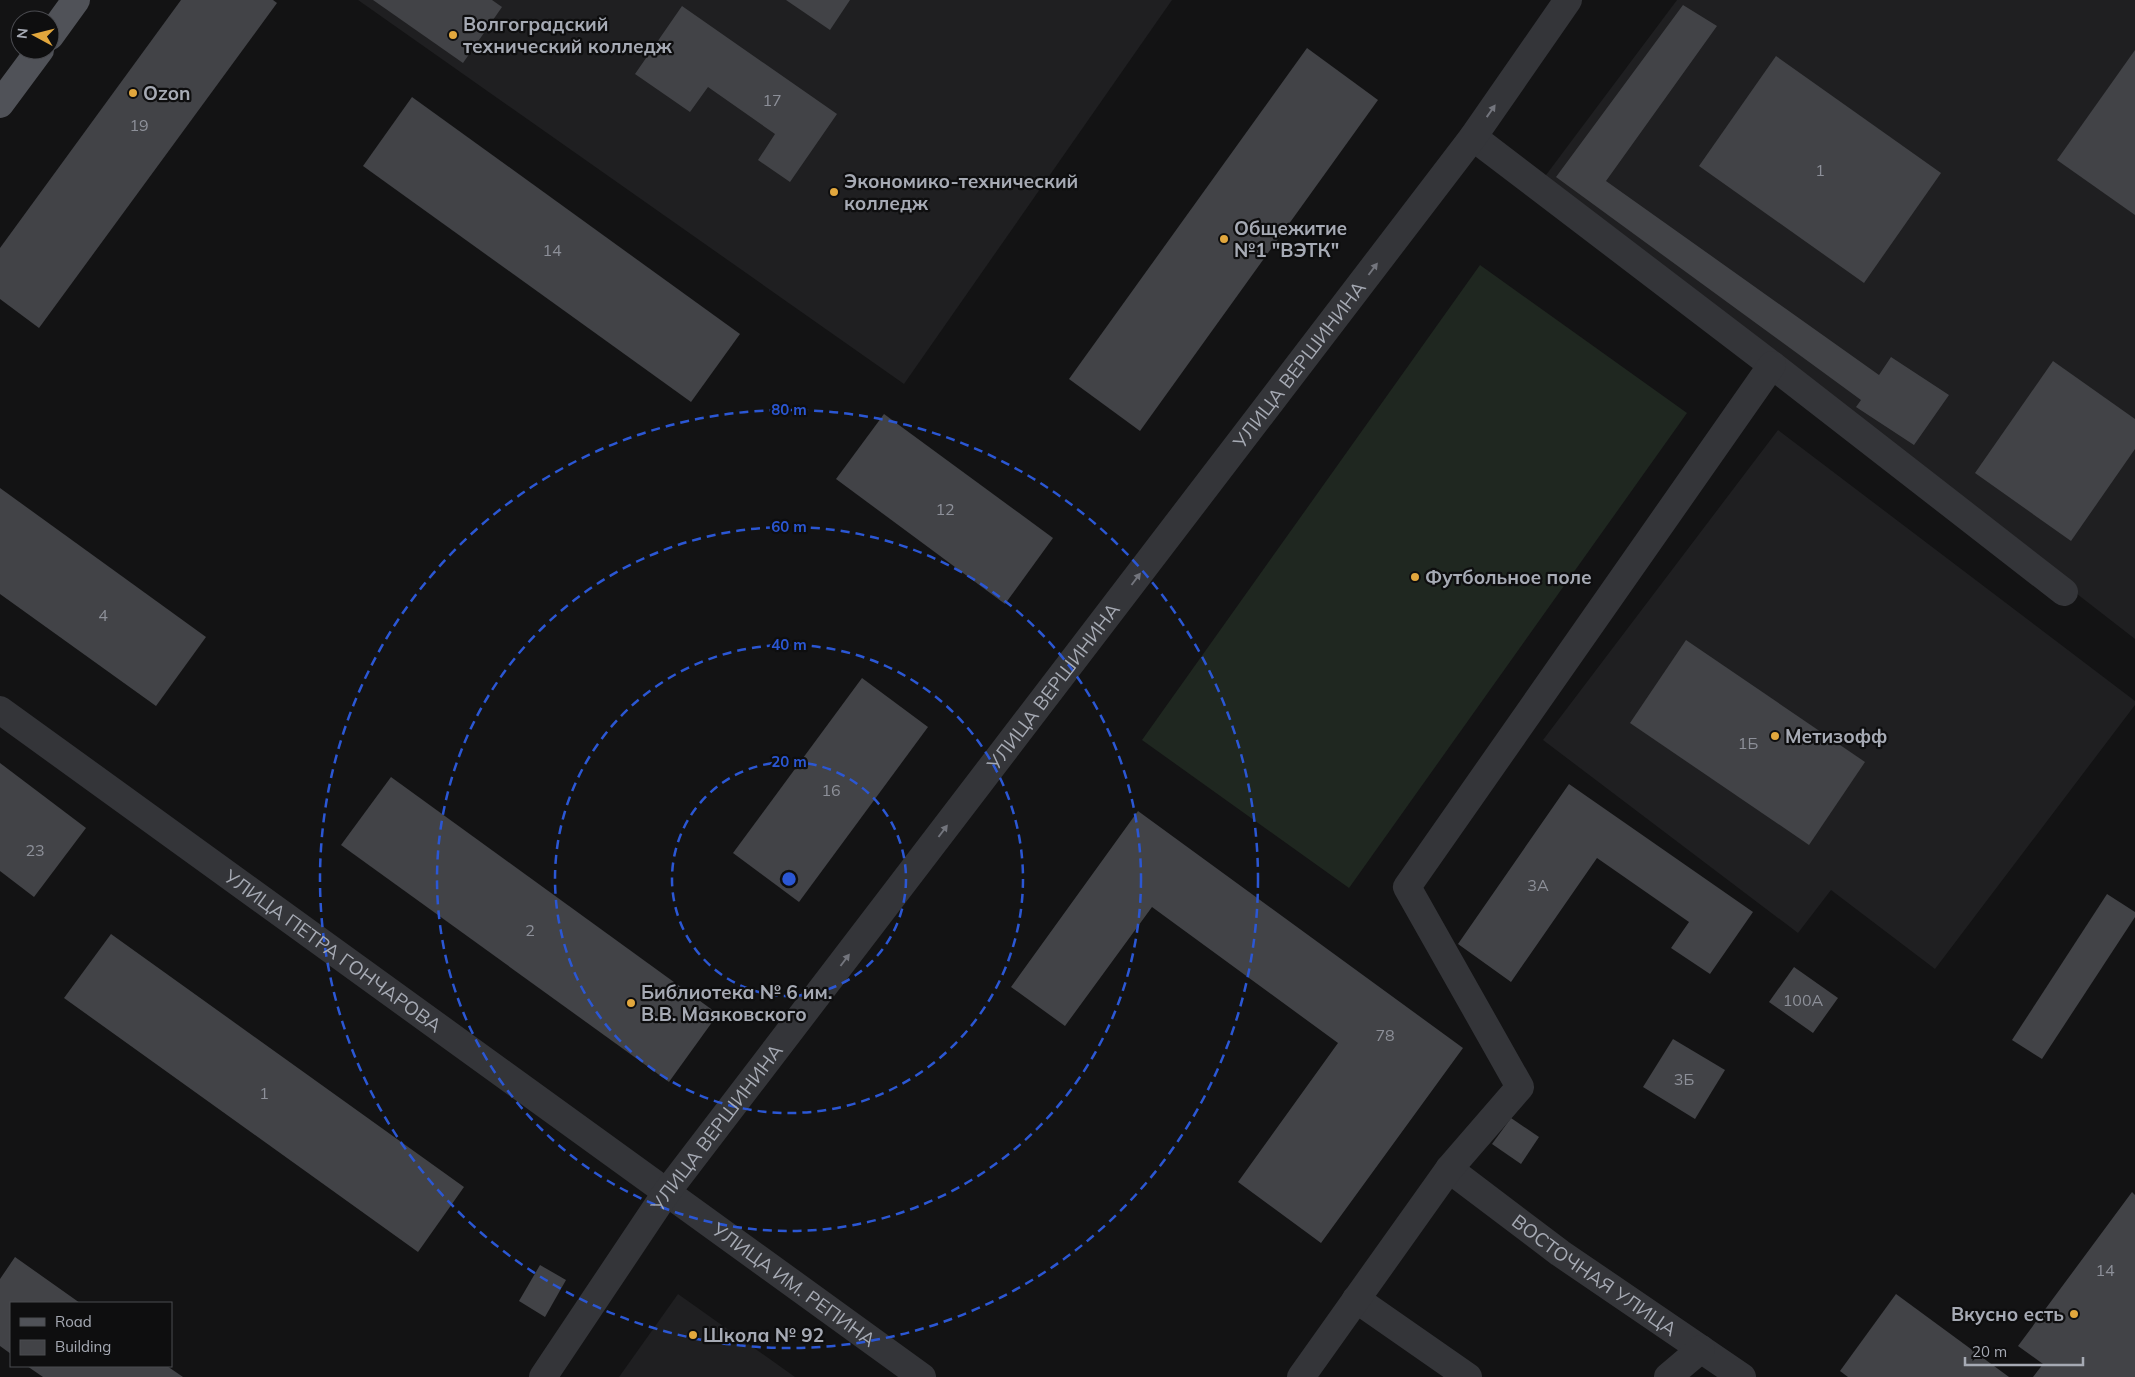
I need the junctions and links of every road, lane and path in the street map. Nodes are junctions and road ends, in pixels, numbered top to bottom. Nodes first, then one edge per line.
1 (76, 0) edge
2 (1568, 0) edge
3 (60, 22) edge
4 (33, 60) edge
5 (0, 104) edge
6 (1474, 137) junction
7 (1772, 364) junction
8 (2064, 592) dead end
9 (0, 710) edge
10 (1448, 1169) junction
11 (666, 1194) junction
12 (1356, 1300) junction
13 (1701, 1349) junction
14 (543, 1377) edge
15 (922, 1377) edge
16 (1301, 1377) edge
17 (1468, 1377) edge
18 (1668, 1377) edge
19 (1742, 1377) edge

1 - 3 main road
6 -> 2 street, УЛИЦА ВЕРШИНИНА
4 - 5 main road
6 - 7 street
11 -> 6 street, УЛИЦА ВЕРШИНИНА
7 - 8 street
7 - 10 street
9 - 11 street, УЛИЦА ПЕТРА ГОНЧАРОВА
10 - 12 street
10 - 13 street, ВОСТОЧНАЯ УЛИЦА
11 - 14 street, УЛИЦА ВЕРШИНИНА
11 - 15 street, УЛИЦА ИМ. РЕПИНА
12 - 16 street
12 - 17 street
13 - 18 street
13 - 19 street, ВОСТОЧНАЯ УЛИЦА

